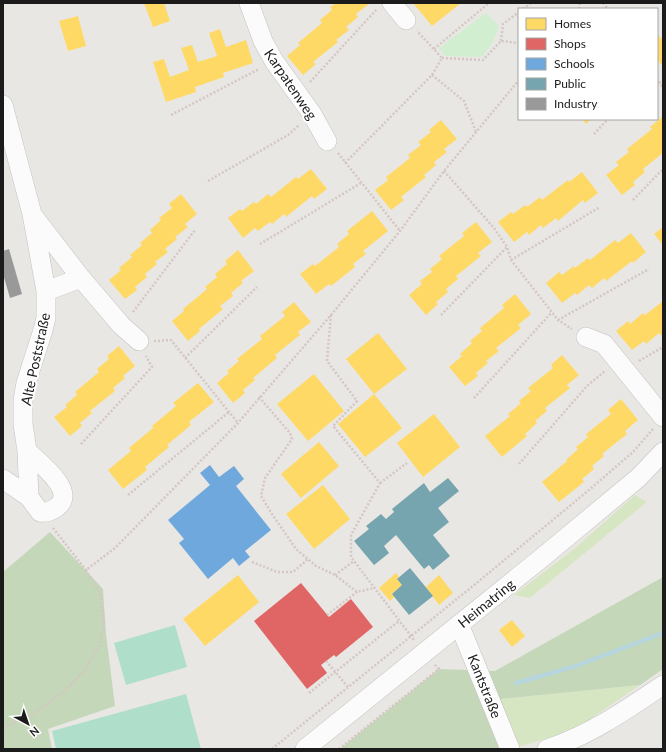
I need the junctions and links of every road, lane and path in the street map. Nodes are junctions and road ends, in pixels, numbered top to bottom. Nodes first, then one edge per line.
1 (249, 3) edge
2 (489, 3) edge
3 (385, 6) edge
4 (518, 13) edge
5 (406, 20) joint
6 (501, 41) junction
7 (518, 42) edge
8 (434, 49) junction
9 (442, 58) junction
10 (274, 61) junction
11 (432, 74) junction
12 (518, 81) edge
13 (663, 81) edge
14 (659, 83) joint
15 (663, 88) edge
16 (298, 95) junction
17 (3, 105) edge
18 (171, 114) dead end
19 (312, 114) junction
20 (607, 120) edge
21 (476, 133) junction
22 (594, 134) dead end
23 (327, 140) joint
24 (345, 163) junction
25 (663, 169) edge
26 (444, 171) junction
27 (208, 181) dead end
28 (361, 183) junction
29 (633, 200) dead end
30 (600, 207) dead end
31 (32, 214) junction
32 (195, 230) dead end
33 (400, 231) junction
34 (260, 244) dead end
35 (507, 247) junction
36 (512, 260) junction
37 (650, 269) dead end
38 (81, 278) junction
39 (256, 288) dead end
40 (46, 291) junction
41 (552, 312) junction
42 (331, 315) junction
43 (441, 315) dead end
44 (558, 320) junction
45 (121, 325) junction
46 (586, 337) joint
47 (139, 342) junction
48 (663, 347) edge
49 (185, 358) junction
50 (622, 365) junction
51 (259, 397) junction
52 (474, 398) dead end
53 (228, 412) junction
54 (661, 420) edge
55 (238, 423) junction
56 (81, 444) dead end
57 (28, 451) junction
58 (663, 452) edge
59 (406, 463) dead end
60 (519, 464) dead end
61 (3, 479) edge
62 (380, 484) junction
63 (128, 495) dead end
64 (34, 504) junction
65 (308, 559) junction
66 (354, 561) junction
67 (252, 562) dead end
68 (86, 570) junction
69 (335, 575) junction
70 (374, 588) junction
71 (356, 592) junction
72 (327, 615) dead end
73 (400, 621) junction
74 (459, 624) junction
75 (411, 636) junction
76 (424, 652) junction
77 (326, 661) dead end
78 (335, 672) junction
79 (663, 685) edge
80 (348, 687) junction
81 (309, 693) dead end
82 (3, 728) edge
83 (272, 749) edge
84 (305, 749) edge
85 (339, 749) edge
86 (510, 749) edge
87 (548, 749) edge

1 - 10 street, Karpatenweg
2 - 8 path
3 - 5 street
3 - 16 path
4 - 6 path
5 - 8 path
6 - 7 path
6 - 9 path
8 - 9 path
9 - 11 path
10 - 16 street, Karpatenweg
10 - 18 path
11 - 21 path
11 - 24 path
12 - 21 path
13 - 14 path
14 - 15 path
16 - 19 street, Karpatenweg
17 - 31 street, Alte Poststraße
19 - 23 street, Karpatenweg
19 - 27 path
20 - 22 path
21 - 26 path
23 - 24 path
24 - 28 path
25 - 29 path
26 - 33 path
26 - 35 path
28 - 33 path
28 - 34 path
30 - 36 path
31 - 38 street, Alte Poststraße
31 - 40 street, Alte Poststraße
32 - 45 path
33 - 42 path
35 - 36 path
35 - 43 path
36 - 41 path
37 - 44 path
38 - 40 street
38 - 45 street, Alte Poststraße
39 - 49 path
40 - 57 street, Alte Poststraße
41 - 44 path
41 - 52 path
42 - 51 path
42 - 62 path
44 - 46 path
45 - 47 street, Alte Poststraße
46 - 50 street
47 - 49 path
47 - 56 path
48 - 50 path
49 - 53 path
50 - 54 street
50 - 60 path
51 - 55 path
51 - 65 path
53 - 55 path
53 - 63 path
54 - 75 path
55 - 68 path
57 - 64 street, Alte Poststraße
57 - 64 street
58 - 74 street, Heimatring
59 - 62 path
61 - 64 street
62 - 66 path
64 - 68 path
65 - 67 path
65 - 69 path
66 - 69 path
66 - 70 path
68 - 82 path
69 - 71 path
70 - 71 path
70 - 73 path
71 - 72 path
73 - 75 path
73 - 78 path
74 - 76 street, Heimatring
74 - 86 street, Kantstraße
75 - 80 path
76 - 84 street, Heimatring
76 - 85 path
77 - 78 path
78 - 80 path
78 - 81 path
79 - 87 street
80 - 83 path

